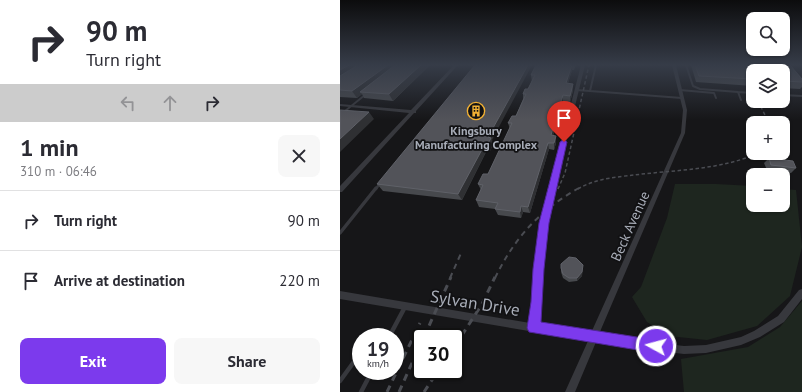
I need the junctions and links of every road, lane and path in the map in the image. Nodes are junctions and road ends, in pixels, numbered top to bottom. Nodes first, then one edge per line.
1 (440, 83) edge
2 (578, 83) edge
3 (592, 83) edge
4 (678, 83) edge
5 (692, 83) edge
6 (576, 90) junction
7 (680, 90) junction
8 (590, 91) junction
9 (738, 92) junction
10 (368, 93) edge
11 (746, 93) edge
12 (790, 95) edge
13 (802, 96) edge
14 (682, 98) junction
15 (716, 98) dead end
16 (742, 100) dead end
17 (340, 105) edge
18 (351, 106) junction
19 (414, 112) junction
20 (340, 115) edge
21 (380, 183) edge
22 (340, 190) edge
23 (340, 233) edge
24 (802, 293) edge
25 (340, 295) edge
26 (405, 306) junction
27 (394, 328) edge
28 (534, 328) junction
29 (594, 337) junction
30 (352, 364) edge
31 (367, 380) edge
32 (340, 381) edge
33 (361, 392) edge
34 (570, 392) edge

1 - 19 street
2 - 6 street
3 - 8 lane
4 - 7 street, Beck Avenue
5 - 9 lane
6 - 8 lane
6 - 28 street
7 - 14 street, Beck Avenue
7 - 15 lane
8 - 14 lane
9 - 11 lane
9 - 16 lane
10 - 18 lane
12 - 13 lane
14 - 29 street, Beck Avenue
17 - 18 street
18 - 19 street
18 - 20 lane
19 - 22 street
21 - 23 lane
24 - 29 street, Sylvan Drive
25 - 26 street, Sylvan Drive
26 - 27 lane
26 - 28 street, Sylvan Drive
28 - 29 street, Sylvan Drive
29 - 34 street, Beck Avenue
30 - 32 lane
31 - 33 lane

